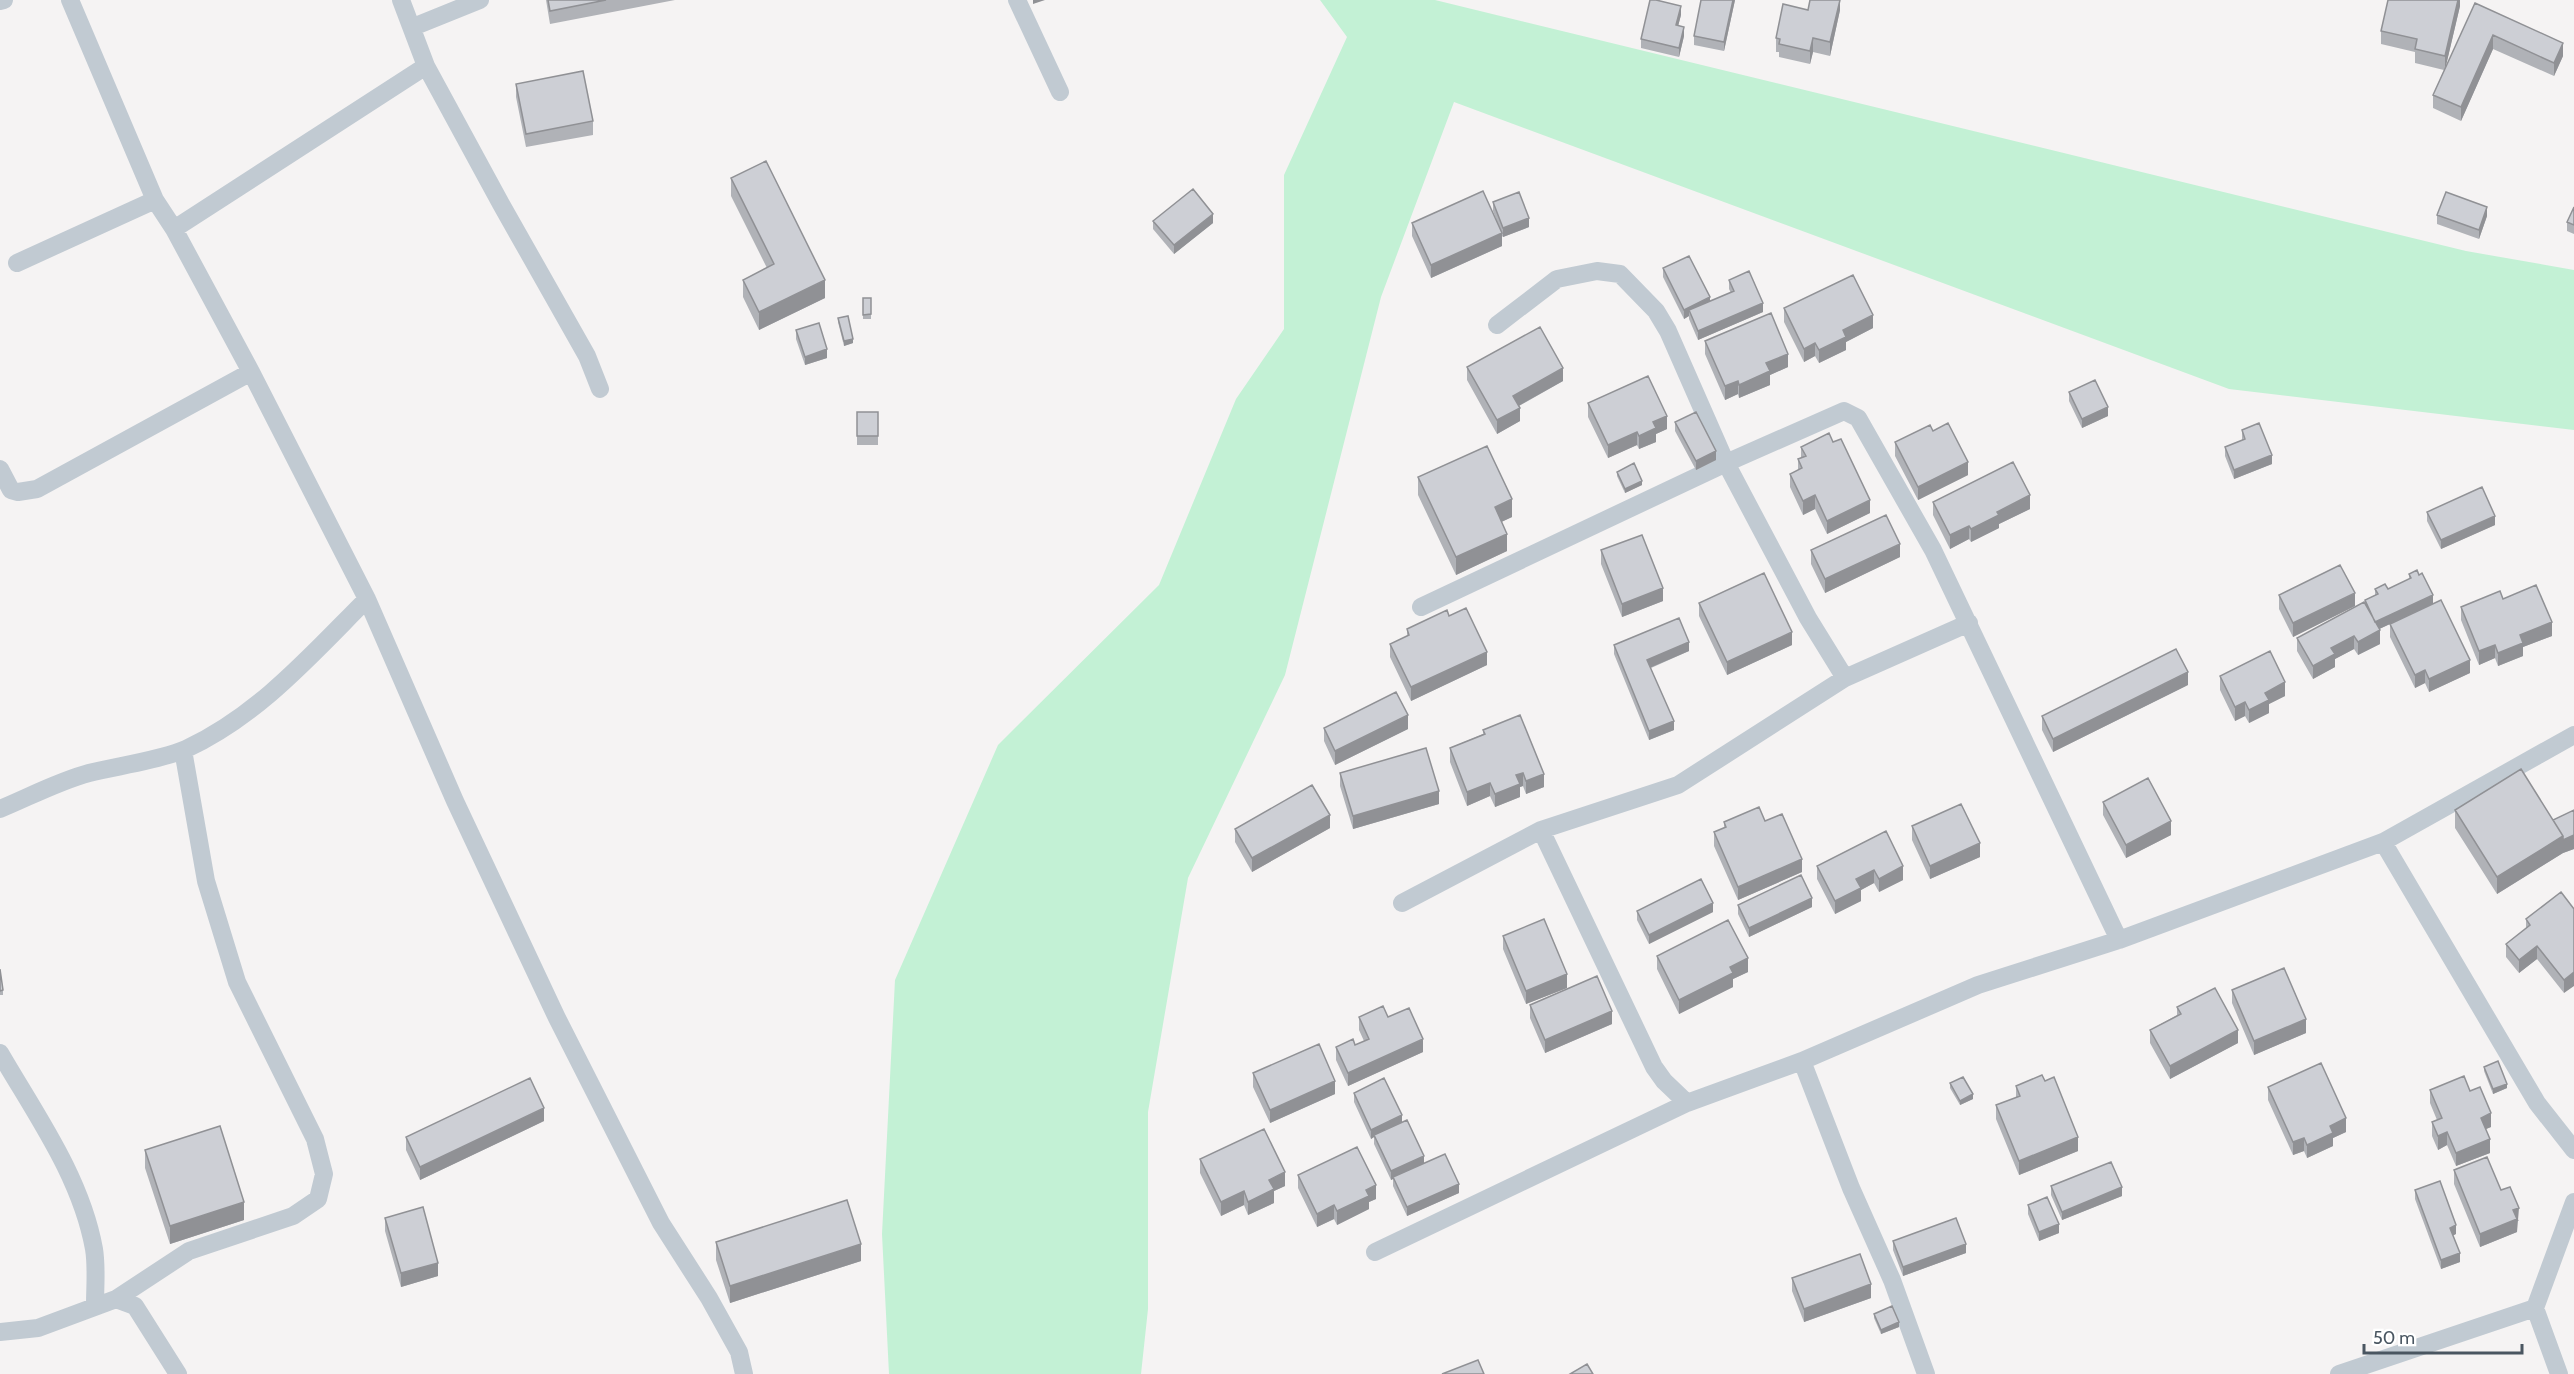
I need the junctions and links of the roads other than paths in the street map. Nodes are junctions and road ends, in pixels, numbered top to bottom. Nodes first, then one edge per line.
1 (70, 0) edge
2 (401, 0) edge
3 (480, 0) edge
4 (1017, 0) edge
5 (413, 27) junction
6 (426, 66) junction
7 (1060, 92) dead end
8 (155, 201) junction
9 (174, 229) junction
10 (17, 263) dead end
11 (1497, 325) dead end
12 (251, 372) junction
13 (600, 389) dead end
14 (1726, 463) junction
15 (0, 469) edge
16 (367, 599) junction
17 (1421, 607) dead end
18 (1969, 623) junction
19 (1845, 678) junction
20 (2574, 735) edge
21 (183, 750) junction
22 (0, 809) edge
23 (1541, 830) junction
24 (2383, 842) junction
25 (1402, 903) dead end
26 (2119, 940) junction
27 (0, 1053) edge
28 (1802, 1061) junction
29 (1687, 1103) junction
30 (2574, 1150) edge
31 (2574, 1202) edge
32 (1375, 1252) dead end
33 (116, 1299) junction
34 (95, 1305) junction
35 (2535, 1308) junction
36 (0, 1332) edge
37 (177, 1374) edge
38 (744, 1374) edge
39 (1926, 1374) edge
40 (2338, 1374) edge
41 (2559, 1374) edge

1 - 8 street
2 - 5 street
3 - 5 street
4 - 7 street
5 - 6 street
6 - 9 street
6 - 13 street
8 - 9 street
8 - 10 street
9 - 12 street
11 - 14 street
12 - 15 street
12 - 16 street
14 - 17 street
14 - 18 street
14 - 19 street
16 - 21 street
16 - 38 street
18 - 19 street
18 - 26 street
19 - 23 street
20 - 24 street
21 - 22 street
21 - 33 street
23 - 25 street
23 - 29 street
24 - 26 street
24 - 30 street
26 - 28 street
27 - 34 street
28 - 29 street
28 - 39 street
29 - 32 street
31 - 35 street
33 - 34 street
33 - 37 street
34 - 36 street
35 - 40 street
35 - 41 street

